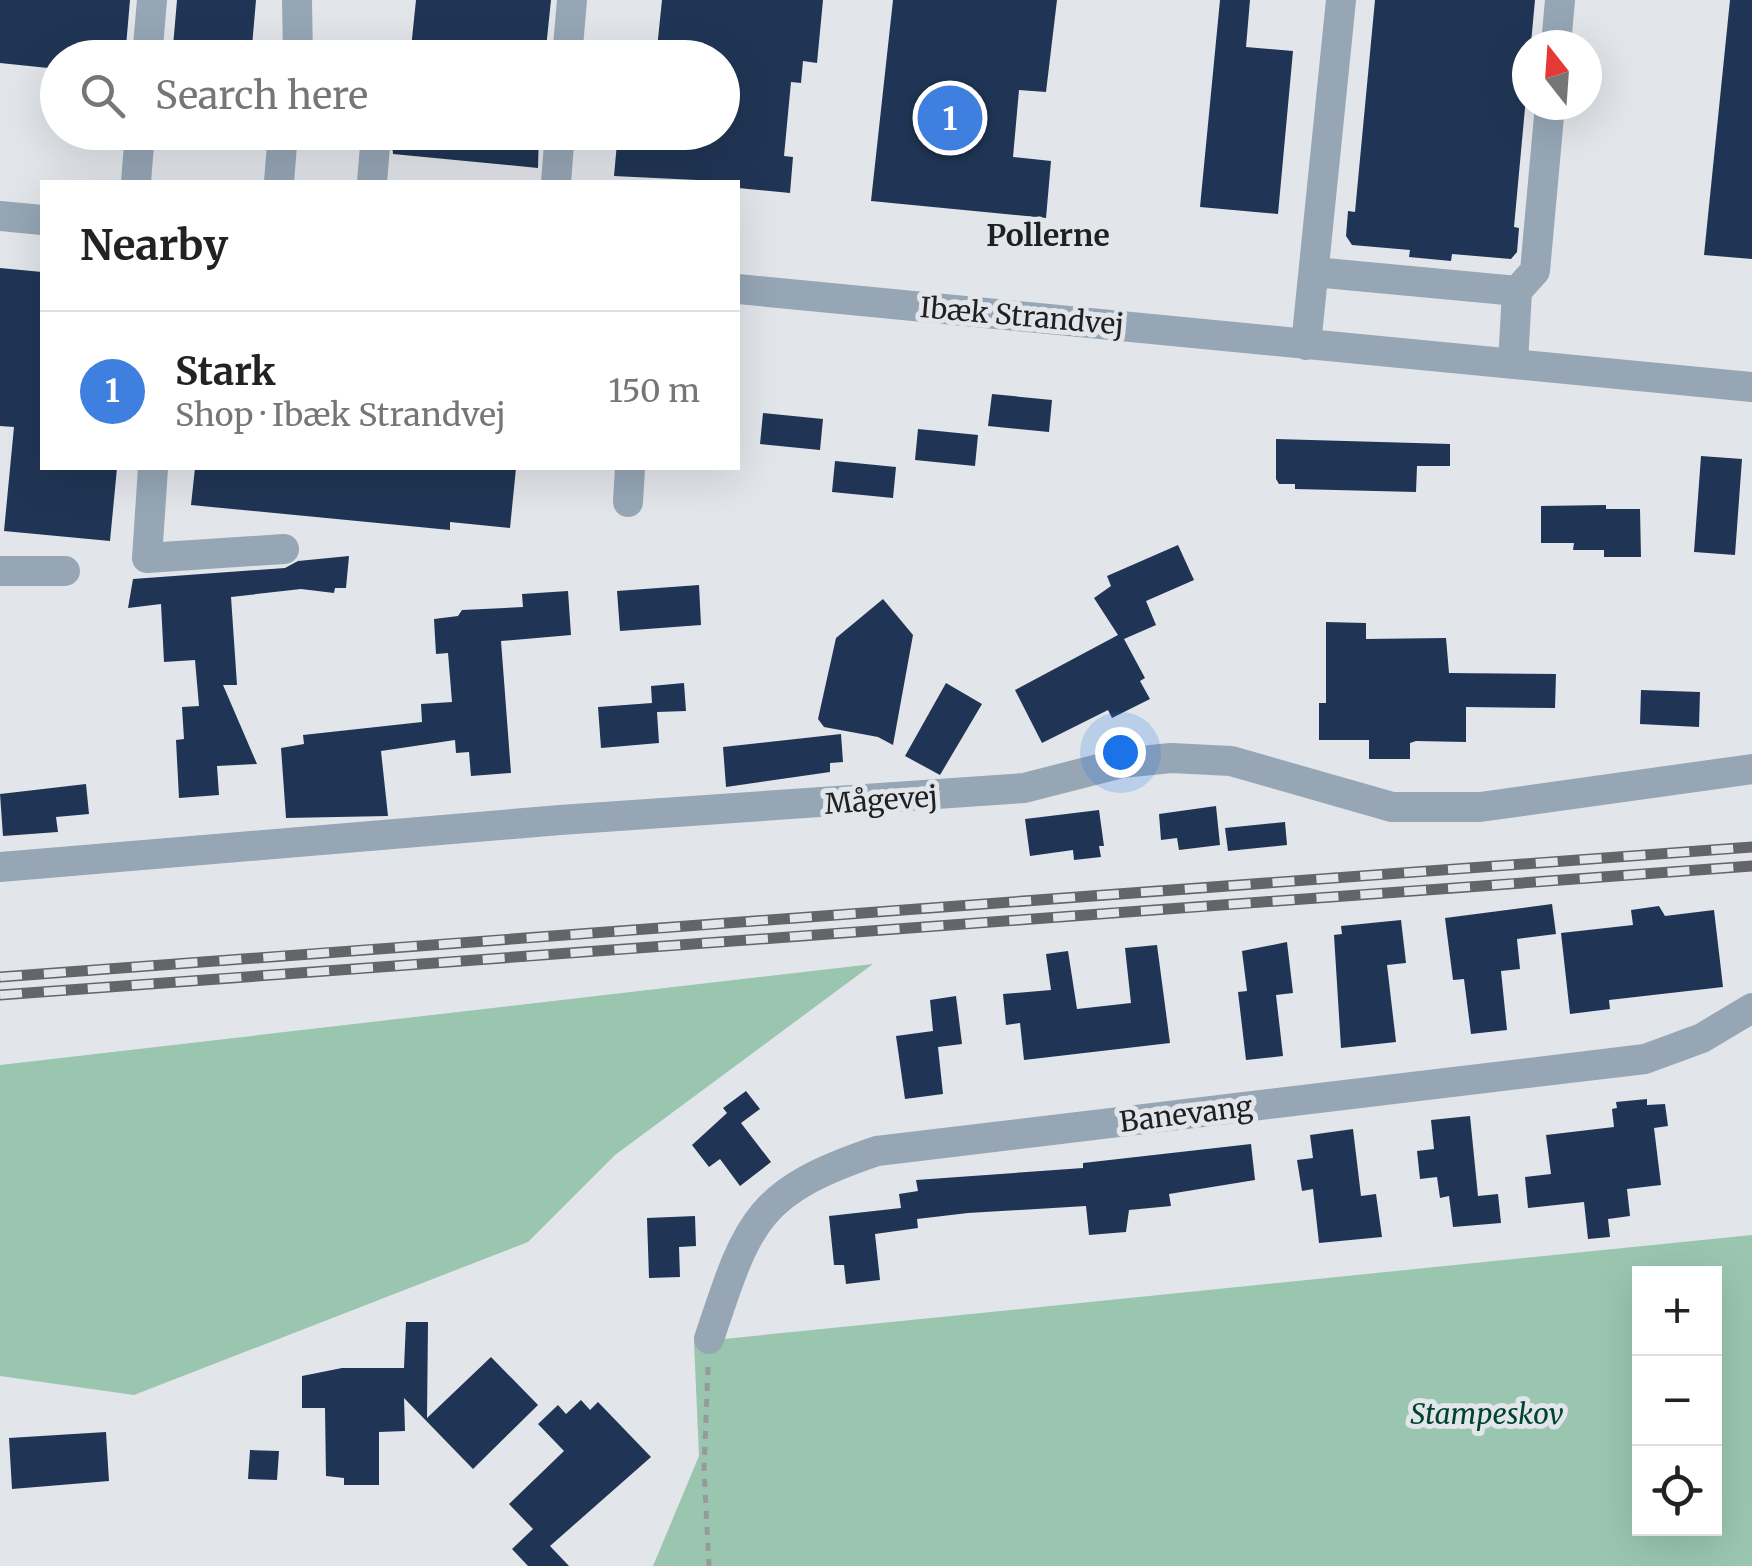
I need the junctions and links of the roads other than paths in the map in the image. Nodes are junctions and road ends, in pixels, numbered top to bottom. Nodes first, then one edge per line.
1 (152, 0) edge
2 (298, 0) edge
3 (572, 0) edge
4 (1342, 0) edge
5 (1560, 0) edge
6 (1557, 30) edge
7 (149, 40) edge
8 (298, 40) edge
9 (569, 40) edge
10 (1549, 120) edge
11 (139, 150) edge
12 (282, 150) edge
13 (375, 150) edge
14 (559, 150) edge
15 (136, 180) edge
16 (279, 180) edge
17 (372, 180) edge
18 (556, 180) edge
19 (0, 216) edge
20 (40, 220) edge
21 (1314, 272) junction
22 (740, 289) edge
23 (1517, 291) junction
24 (1306, 345) junction
25 (1513, 363) junction
26 (1752, 387) edge
27 (153, 470) edge
28 (630, 470) edge
29 (628, 502) dead end
30 (284, 549) dead end
31 (0, 571) edge
32 (65, 571) dead end
33 (1752, 769) edge
34 (0, 867) edge
35 (1752, 1008) edge
36 (709, 1339) road end

1 - 7 street
2 - 8 street
3 - 9 street
4 - 21 street
5 - 6 street
10 - 23 street
11 - 15 street
12 - 16 street
13 - 17 street
14 - 18 street
19 - 20 street
21 - 23 street
21 - 24 street
22 - 24 street, Ibæk Strandvej
23 - 25 street
24 - 25 street, Ibæk Strandvej
25 - 26 street, Ibæk Strandvej
27 - 30 street
28 - 29 street
31 - 32 street
33 - 34 street, Mågevej
35 - 36 street, Banevang

